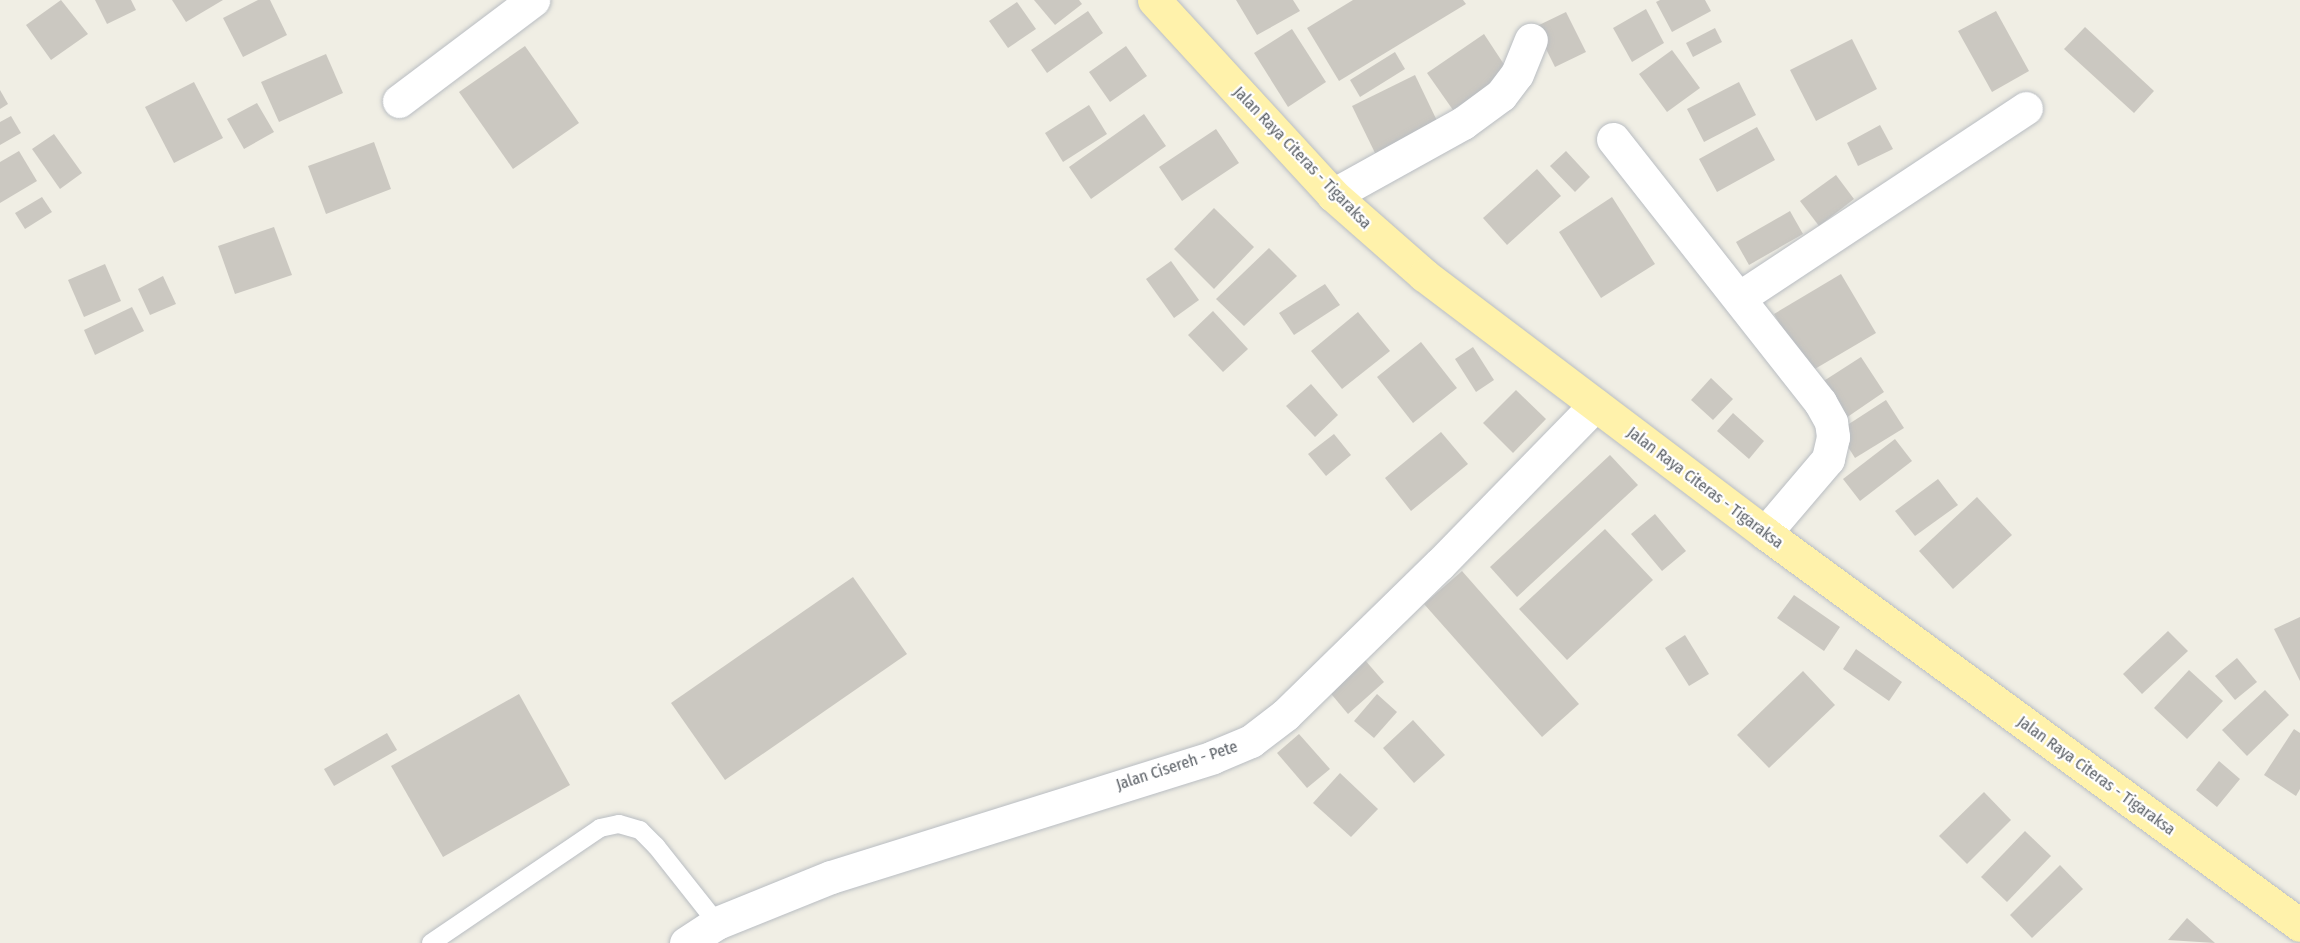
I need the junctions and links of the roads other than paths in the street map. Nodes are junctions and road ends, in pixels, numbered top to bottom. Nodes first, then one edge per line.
1 (533, 0) edge
2 (1154, 0) edge
3 (1531, 40) dead end
4 (399, 101) dead end
5 (2026, 108) dead end
6 (1613, 139) dead end
7 (1333, 195) junction
8 (1739, 298) junction
9 (1595, 405) junction
10 (1765, 533) junction
11 (717, 922) junction
12 (2300, 925) edge
13 (430, 943) edge
14 (686, 943) edge

1 - 4 street
2 - 7 main road, Jalan Raya Citeras - Tigaraksa
3 - 7 street
5 - 8 street
6 - 8 street
7 - 9 main road, Jalan Raya Citeras - Tigaraksa
8 - 10 street
9 - 10 main road, Jalan Raya Citeras - Tigaraksa
9 - 11 street, Jalan Cisereh - Pete
10 - 12 main road, Jalan Raya Citeras - Tigaraksa
11 - 13 lane
11 - 14 street, Jalan Cisereh - Pete

